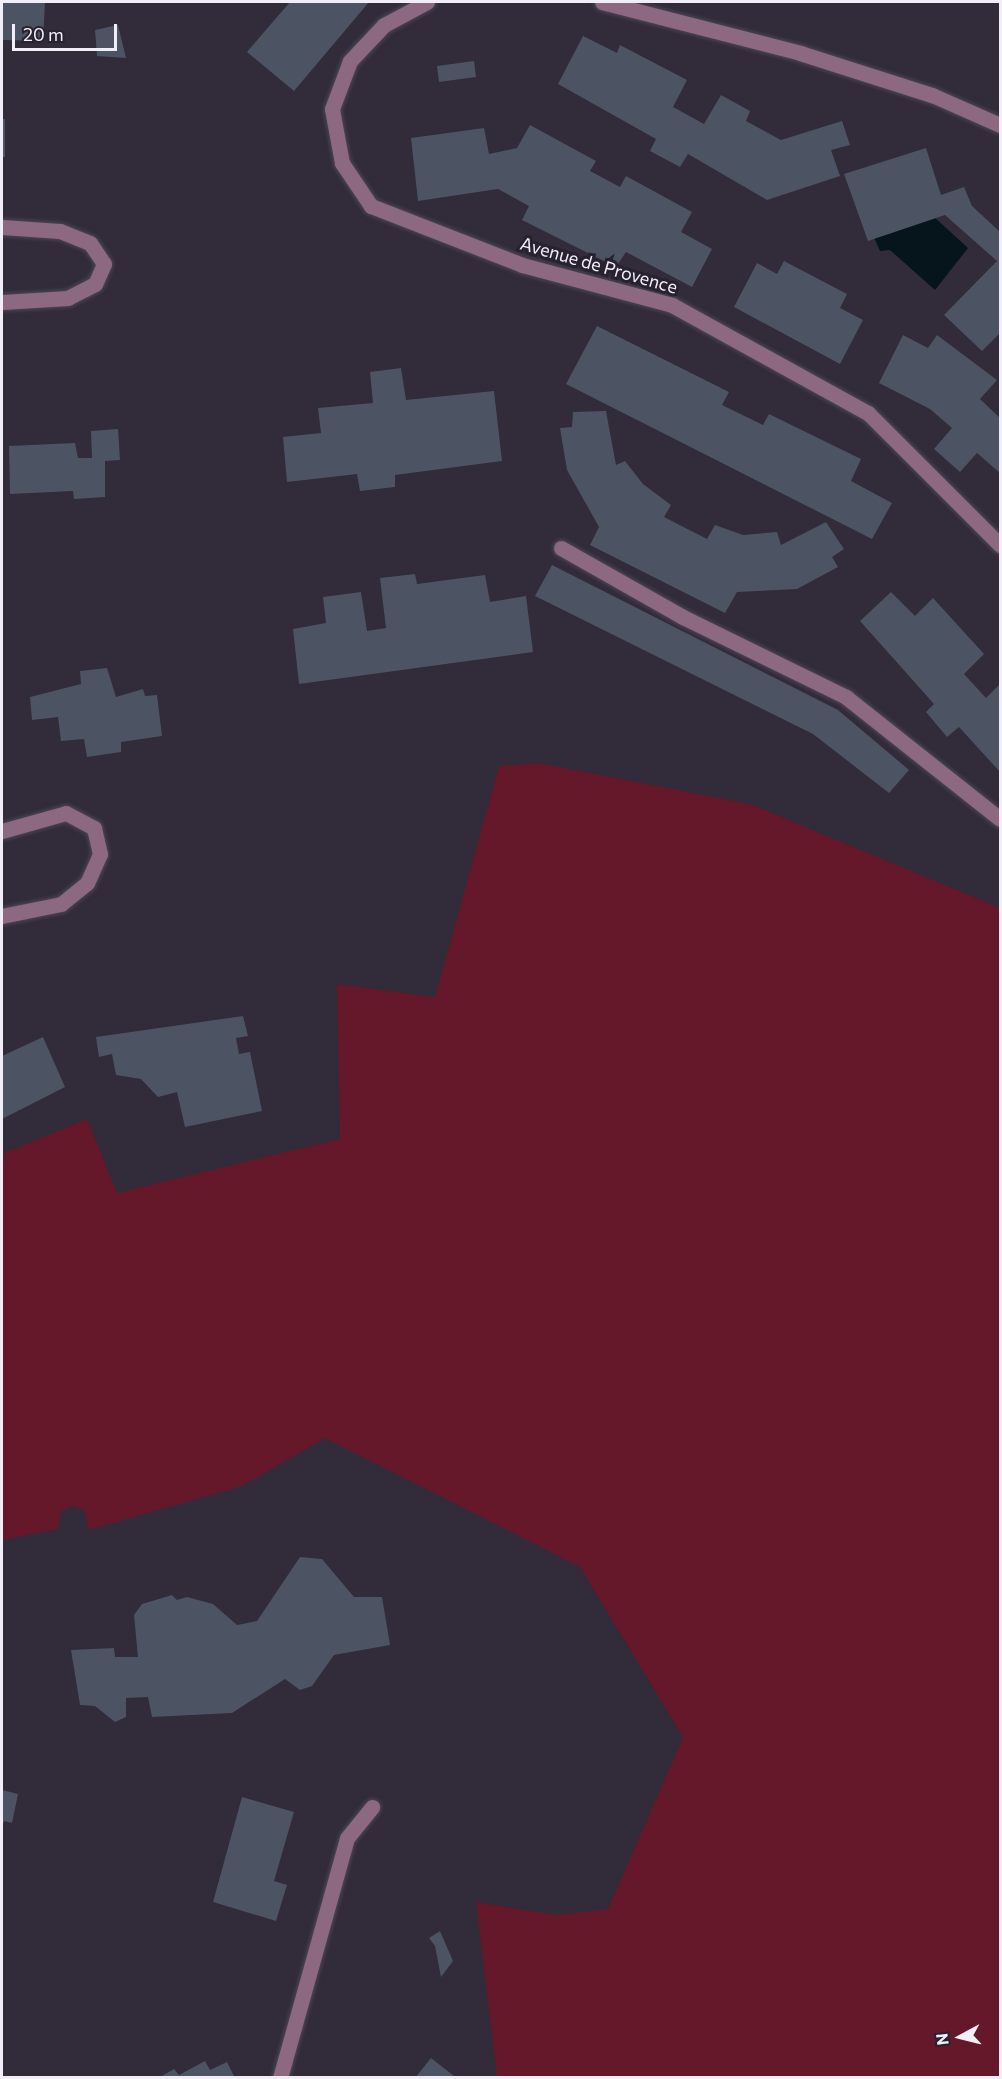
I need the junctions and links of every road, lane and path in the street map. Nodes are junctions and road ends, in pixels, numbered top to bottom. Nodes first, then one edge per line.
1 (427, 2) edge
2 (602, 2) edge
3 (1000, 125) edge
4 (2, 227) edge
5 (2, 302) edge
6 (1000, 545) edge
7 (561, 548) dead end
8 (1000, 819) edge
9 (2, 831) edge
10 (2, 916) edge
11 (372, 1807) dead end
12 (280, 2078) edge

1 - 6 street, Avenue de Provence
2 - 3 street
4 - 5 street
7 - 8 street
9 - 10 street
11 - 12 street

